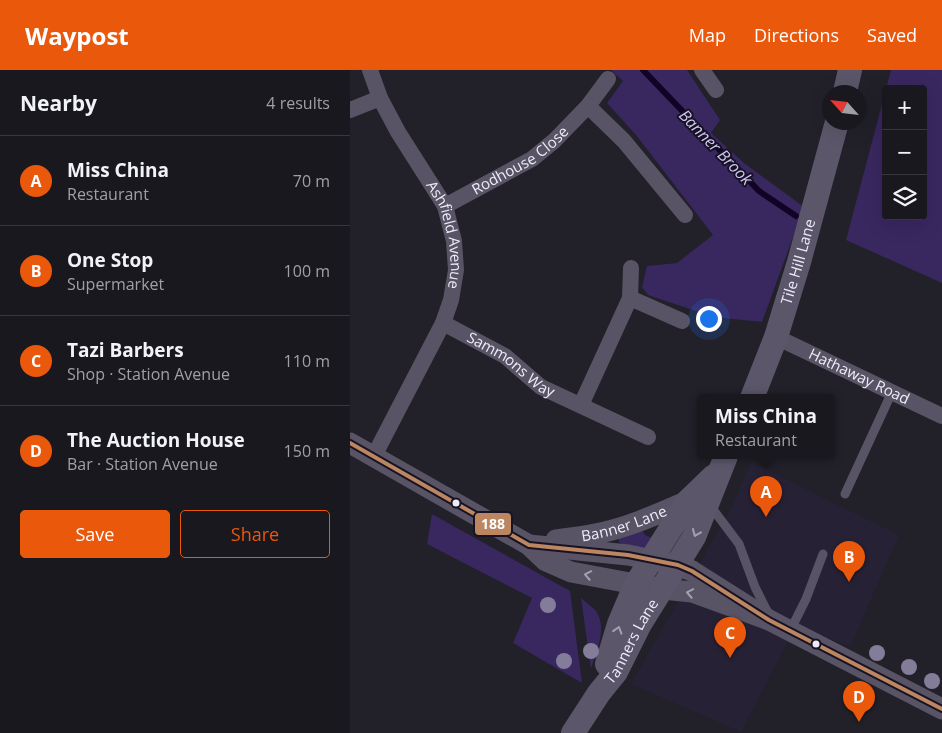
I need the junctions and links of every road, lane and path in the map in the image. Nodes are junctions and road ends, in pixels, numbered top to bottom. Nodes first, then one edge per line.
1 (370, 70) edge
2 (702, 70) edge
3 (850, 70) edge
4 (608, 78) dead end
5 (847, 85) edge
6 (716, 90) dead end
7 (380, 98) junction
8 (588, 106) junction
9 (350, 110) edge
10 (834, 130) edge
11 (445, 206) junction
12 (685, 215) dead end
13 (631, 268) dead end
14 (630, 298) junction
15 (682, 321) dead end
16 (442, 323) junction
17 (776, 337) junction
18 (892, 392) junction
19 (754, 394) edge
20 (581, 405) junction
21 (942, 416) edge
22 (648, 437) dead end
23 (350, 443) edge
24 (374, 456) junction
25 (722, 463) edge
26 (845, 494) dead end
27 (698, 502) junction
28 (529, 545) junction
29 (823, 554) dead end
30 (651, 560) junction
31 (678, 565) junction
32 (636, 584) junction
33 (662, 589) junction
34 (777, 625) junction
35 (599, 693) junction
36 (942, 709) edge
37 (573, 733) edge

1 - 7 street, Ashfield Avenue
2 - 6 street
3 - 5 main road
4 - 8 street, Rodhouse Close
7 - 9 street
7 - 11 street, Ashfield Avenue
8 - 11 street, Rodhouse Close
8 - 12 street
10 - 17 main road, Tile Hill Lane
11 - 16 street, Ashfield Avenue
13 - 14 street
14 - 15 street
14 - 20 street
16 - 20 street, Sammons Way
16 - 24 street, Ashfield Avenue
17 - 18 street, Hathaway Road
17 - 19 main road, Tile Hill Lane
18 - 21 street, Hathaway Road
18 - 26 lane
20 - 22 street, Sammons Way
23 - 24 street, Banner Lane
24 - 28 street, Banner Lane
25 - 27 main road
27 - 28 street, Banner Lane
27 - 30 main road
27 -> 31 main road
27 - 34 lane
28 - 30 street, Banner Lane
32 -> 28 street, Banner Lane
29 - 34 lane
30 - 31 street, Banner Lane
30 - 32 main road
31 - 33 main road
31 - 34 street, Banner Lane
32 - 33 street, Banner Lane
35 -> 32 main road, Tanners Lane
34 -> 33 street, Banner Lane
33 - 35 main road, Tanners Lane
34 - 36 street
35 - 37 main road, Tanners Lane

